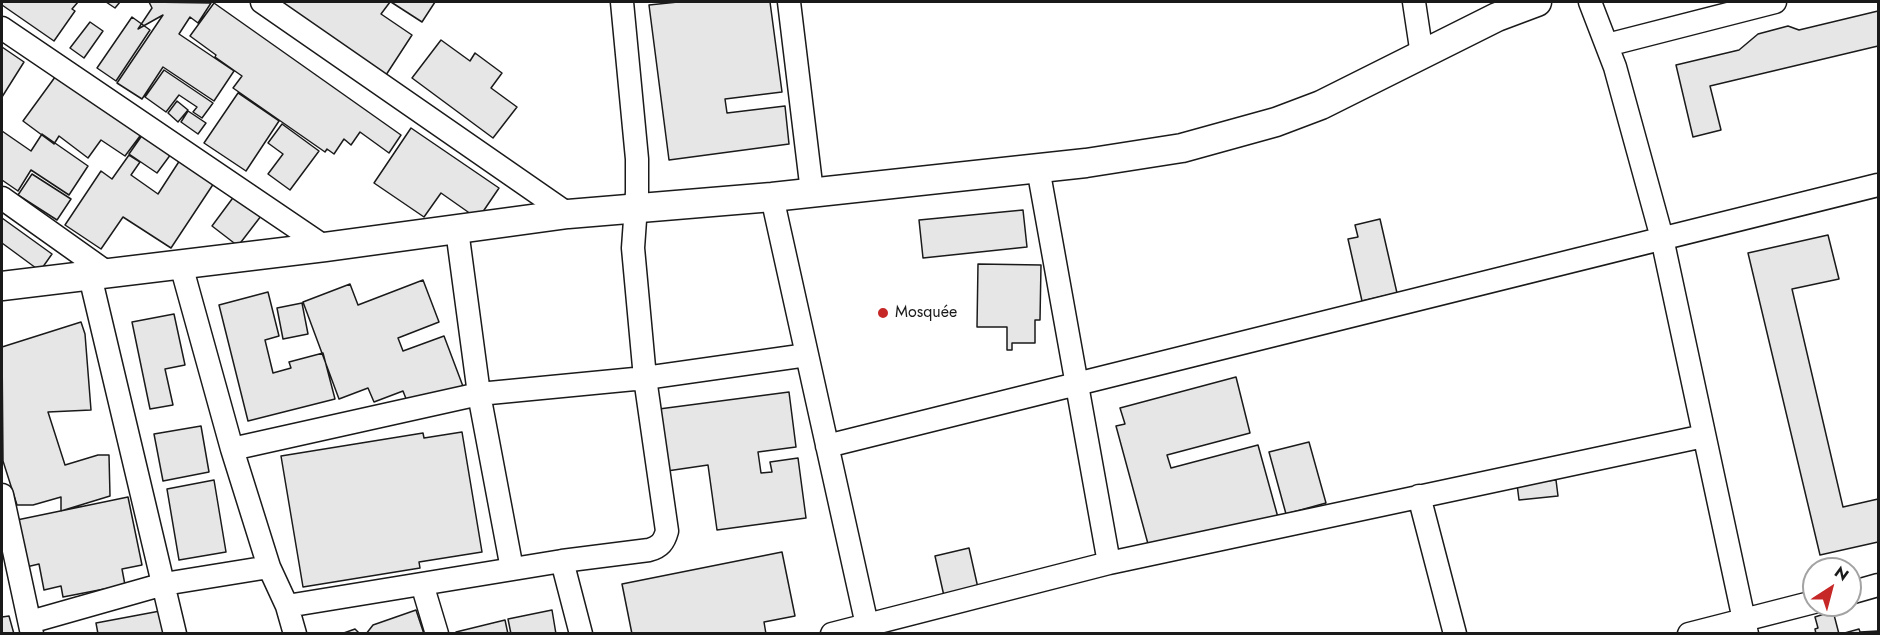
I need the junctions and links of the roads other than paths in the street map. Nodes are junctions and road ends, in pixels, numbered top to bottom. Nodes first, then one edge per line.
1 (262, 2) edge
2 (622, 2) edge
3 (789, 2) edge
4 (1414, 2) edge
5 (1537, 2) edge
6 (1590, 2) edge
7 (1775, 2) edge
8 (2, 28) edge
9 (1607, 45) junction
10 (1422, 54) junction
11 (1038, 168) junction
12 (1878, 185) edge
13 (813, 192) junction
14 (772, 197) junction
15 (2, 198) edge
16 (636, 209) junction
17 (568, 214) junction
18 (457, 230) junction
19 (1662, 238) junction
20 (325, 247) junction
21 (181, 265) junction
22 (100, 275) junction
23 (2, 286) edge
24 (807, 355) junction
25 (645, 378) junction
26 (1077, 383) junction
27 (479, 394) junction
28 (1704, 436) junction
29 (827, 446) junction
30 (232, 449) junction
31 (2, 495) edge
32 (1419, 496) junction
33 (562, 561) junction
34 (1109, 563) junction
35 (269, 567) junction
36 (512, 569) junction
37 (422, 584) junction
38 (11, 585) edge
39 (164, 585) junction
40 (1878, 585) edge
41 (1862, 590) edge
42 (287, 606) junction
43 (1802, 606) edge
44 (867, 625) junction
45 (1745, 627) edge
46 (31, 628) edge
47 (175, 633) edge
48 (295, 633) edge
49 (437, 633) edge
50 (581, 633) edge
51 (832, 633) edge
52 (1455, 633) edge
53 (1689, 633) edge

1 - 17 street
2 - 16 street
3 - 13 street
4 - 10 street
5 - 10 street
6 - 9 street
7 - 9 street
8 - 20 street
9 - 19 street
10 - 11 street
11 - 13 street
11 - 26 street
12 - 19 street
13 - 14 street
14 - 16 street
14 - 24 street
15 - 22 street
16 - 17 street
16 - 25 street
17 - 18 street
18 - 20 street
18 - 27 street
19 - 26 street
19 - 28 street
20 - 21 street
21 - 22 street
21 - 30 street
22 - 23 street
22 - 39 street
24 - 25 street
24 - 29 street
25 - 27 street
25 - 33 street
26 - 29 street
26 - 34 street
27 - 30 street
27 - 36 street
28 - 32 street
28 - 45 street
29 - 44 street
30 - 35 street
31 - 38 street
32 - 34 street
32 - 52 street
33 - 36 street
33 - 50 street
34 - 44 street
35 - 39 street
35 - 42 street
36 - 37 street
37 - 42 street
37 - 49 street
38 - 46 street
39 - 46 street
39 - 47 street
40 - 41 street
42 - 48 street
43 - 45 street
44 - 51 street
45 - 53 street

